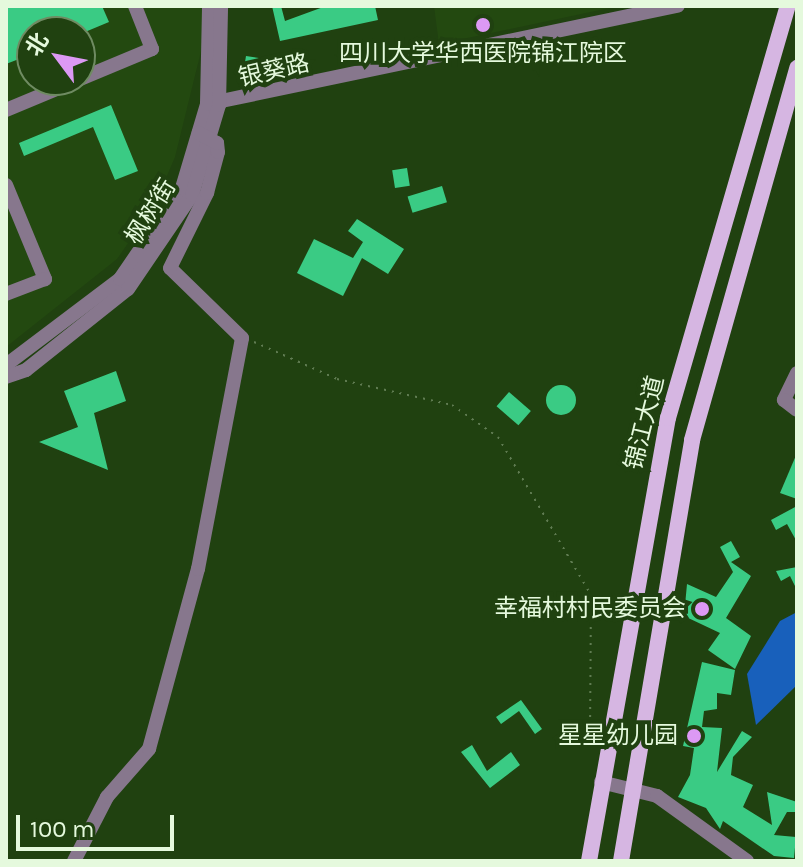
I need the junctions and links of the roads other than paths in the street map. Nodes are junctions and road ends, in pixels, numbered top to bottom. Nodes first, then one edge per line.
1 (135, 6) edge
2 (209, 6) edge
3 (221, 6) edge
4 (678, 6) edge
5 (788, 6) edge
6 (797, 68) edge
7 (96, 73) edge
8 (40, 96) edge
9 (213, 104) junction
10 (6, 110) edge
11 (205, 135) junction
12 (6, 185) edge
13 (6, 294) edge
14 (6, 365) edge
15 (797, 373) edge
16 (6, 377) edge
17 (797, 410) edge
18 (601, 782) junction
19 (632, 791) junction
20 (74, 861) edge
21 (589, 861) edge
22 (621, 861) edge
23 (747, 861) edge

1 - 7 street
2 - 9 street, 枫树街
3 - 9 street, 枫树街
4 - 9 street, 银葵路
5 - 18 main road, 锦江大道
6 - 19 main road, 锦江大道
8 - 10 street
9 - 11 street, 枫树街
11 - 14 street, 枫树街
11 - 16 street, 枫树街
11 - 20 street
12 - 13 street
15 - 17 street
18 - 19 street
18 - 21 main road, 锦江大道
19 - 22 main road, 锦江大道
19 - 23 street

